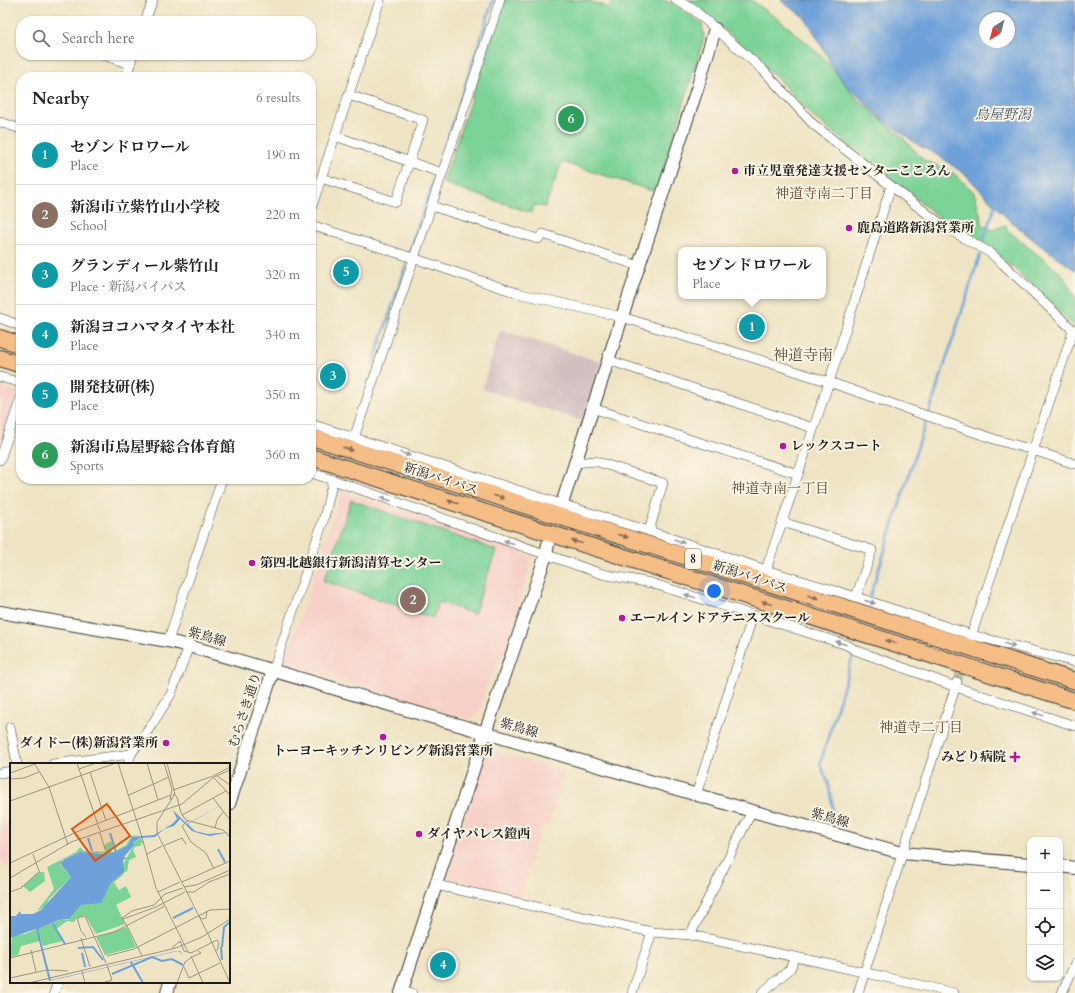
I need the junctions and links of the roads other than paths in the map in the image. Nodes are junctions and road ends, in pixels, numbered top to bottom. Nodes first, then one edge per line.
1 (153, 0) edge
2 (380, 0) edge
3 (500, 0) edge
4 (676, 0) edge
5 (148, 16) edge
6 (715, 29) junction
7 (132, 60) edge
8 (128, 72) edge
9 (349, 95) junction
10 (0, 122) edge
11 (16, 127) edge
12 (335, 136) junction
13 (409, 162) junction
14 (442, 173) junction
15 (321, 178) junction
16 (891, 186) junction
17 (316, 194) edge
18 (431, 206) junction
19 (316, 227) edge
20 (413, 258) junction
21 (639, 266) junction
22 (622, 317) junction
23 (0, 318) edge
24 (16, 324) edge
25 (1074, 332) edge
26 (0, 338) edge
27 (16, 343) edge
28 (0, 358) edge
29 (608, 360) junction
30 (16, 363) edge
31 (0, 377) edge
32 (16, 382) edge
33 (829, 382) junction
34 (592, 408) junction
35 (16, 411) edge
36 (316, 426) edge
37 (814, 428) junction
38 (354, 438) junction
39 (316, 439) edge
40 (1033, 450) junction
41 (316, 459) edge
42 (0, 460) edge
43 (575, 463) junction
44 (1075, 464) edge
45 (798, 474) junction
46 (316, 475) edge
47 (333, 480) junction
48 (220, 484) edge
49 (561, 507) junction
50 (782, 522) junction
51 (649, 531) junction
52 (547, 549) junction
53 (766, 570) junction
54 (856, 597) junction
55 (0, 612) edge
56 (753, 616) junction
57 (971, 638) junction
58 (168, 641) junction
59 (189, 646) junction
60 (910, 648) junction
61 (1004, 658) junction
62 (1075, 662) edge
63 (273, 671) junction
64 (1075, 672) edge
65 (1075, 681) edge
66 (956, 684) junction
67 (1075, 701) edge
68 (1075, 710) edge
69 (1075, 726) edge
70 (10, 727) dead end
71 (485, 733) junction
72 (131, 754) junction
73 (17, 763) edge
74 (61, 763) edge
75 (128, 763) edge
76 (10, 770) edge
77 (0, 773) edge
78 (696, 795) junction
79 (230, 801) edge
80 (752, 811) junction
81 (902, 853) junction
82 (1027, 864) edge
83 (1063, 866) edge
84 (1075, 868) edge
85 (436, 885) junction
86 (652, 932) junction
87 (690, 935) junction
88 (795, 957) junction
89 (1075, 964) edge
90 (864, 972) junction
91 (58, 983) edge
92 (170, 983) edge
93 (405, 992) edge
94 (767, 992) edge
95 (54, 993) edge
96 (167, 993) edge
97 (632, 993) edge
98 (858, 993) edge
99 (954, 993) edge
100 (1062, 993) edge

1 - 5 street
2 - 9 street
3 - 14 street
4 - 6 street
6 - 16 street
6 - 21 street
7 - 8 street
9 - 12 street
9 - 13 street
10 - 11 street
12 - 13 street
12 - 15 street
13 - 14 street
13 - 15 street
14 - 18 street
15 - 17 street
16 - 25 street
16 - 33 street
18 - 20 street
18 - 21 street
19 - 20 street
20 - 22 street
20 - 38 street
21 - 22 street
22 - 29 street
22 - 33 street
23 - 24 street
25 - 40 street
26 - 27 highway
28 - 30 highway
29 - 34 street
29 - 37 street
31 - 32 street
33 - 37 street
33 - 40 street
34 - 43 street
34 - 45 street
35 - 42 street
36 - 38 street
37 - 45 street
38 -> 49 street
39 -> 61 highway, 新潟バイパス / 8
40 - 44 street
40 - 57 street
60 -> 41 highway, 新潟バイパス / 8
43 - 49 street
43 - 51 street
45 - 50 street
46 - 47 street
52 -> 47 street
47 - 63 street
48 - 58 street
49 - 51 street
50 - 53 street
50 - 54 street
51 -> 53 street
56 -> 52 street
52 - 71 street
53 - 54 street
54 -> 57 street
55 - 58 street, 紫鳥線
66 -> 56 street
56 - 78 street
57 -> 62 street
58 - 59 street, 紫鳥線
59 - 63 street, 紫鳥線
59 - 72 street
60 - 67 highway, 新潟バイパス / 8
60 - 68 highway
61 - 64 highway
61 - 65 highway, 新潟バイパス / 8
63 - 71 street, 紫鳥線
63 - 79 street, むらさき通り
69 -> 66 street
66 - 81 street
70 - 73 street
71 - 78 street, 紫鳥線
71 - 85 street
72 - 74 street
72 - 75 street
76 - 77 street
78 - 80 street, 紫鳥線
80 - 81 street, 紫鳥線
80 - 87 street
81 - 82 street, 紫鳥線
81 - 90 street
83 - 84 street
85 - 86 street
85 - 93 street
86 - 87 street
86 - 97 street
87 - 88 street
88 - 90 street
88 - 94 street
89 - 100 street
90 - 98 street
90 - 99 street
91 - 95 street
92 - 96 street

